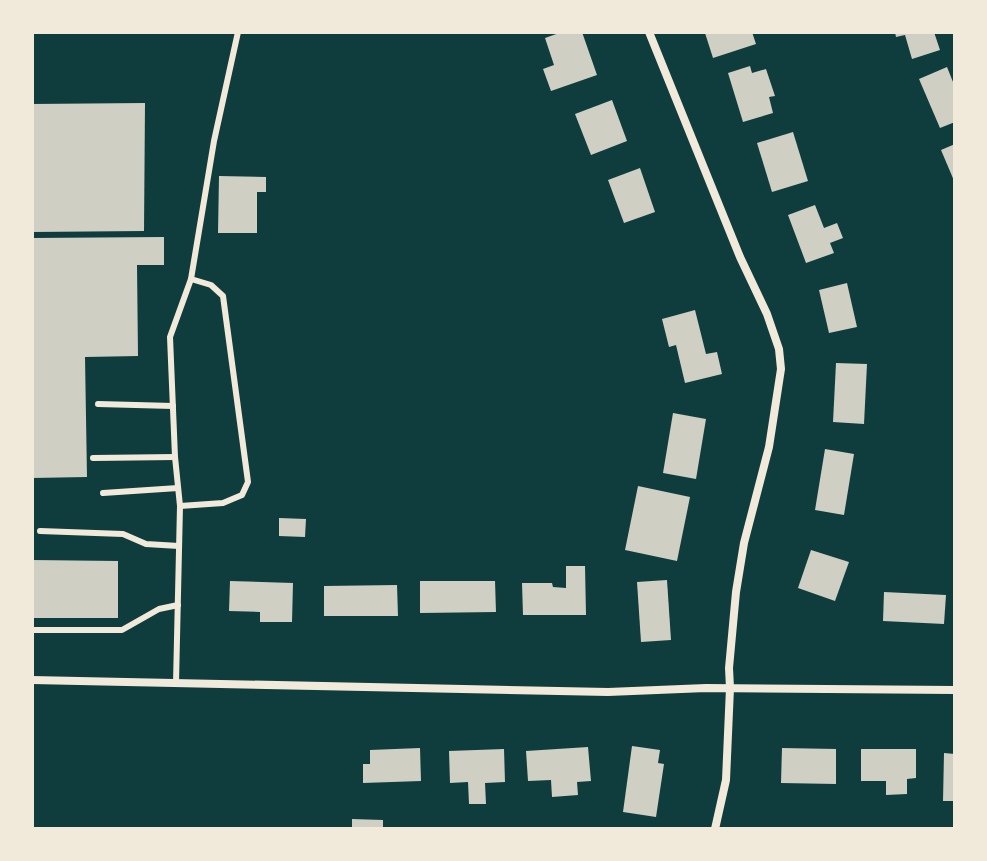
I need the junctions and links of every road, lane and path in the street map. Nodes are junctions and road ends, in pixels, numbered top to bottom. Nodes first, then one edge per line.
1 (238, 32) edge
2 (649, 32) edge
3 (191, 279) junction
4 (98, 404) dead end
5 (173, 406) junction
6 (175, 457) junction
7 (93, 458) dead end
8 (178, 488) junction
9 (103, 493) dead end
10 (180, 506) junction
11 (40, 531) dead end
12 (179, 546) junction
13 (178, 605) junction
14 (32, 630) edge
15 (32, 680) edge
16 (176, 683) junction
17 (730, 688) junction
18 (955, 690) edge
19 (715, 829) edge

1 - 3 lane
2 - 17 street
3 - 5 lane
3 - 10 lane
4 - 5 lane
5 - 6 lane
6 - 7 lane
6 - 8 lane
8 - 9 lane
8 - 10 lane
10 - 12 lane
11 - 12 lane
12 - 13 lane
13 - 14 lane
13 - 16 lane
15 - 16 street
16 - 17 street
17 - 18 street
17 - 19 street

